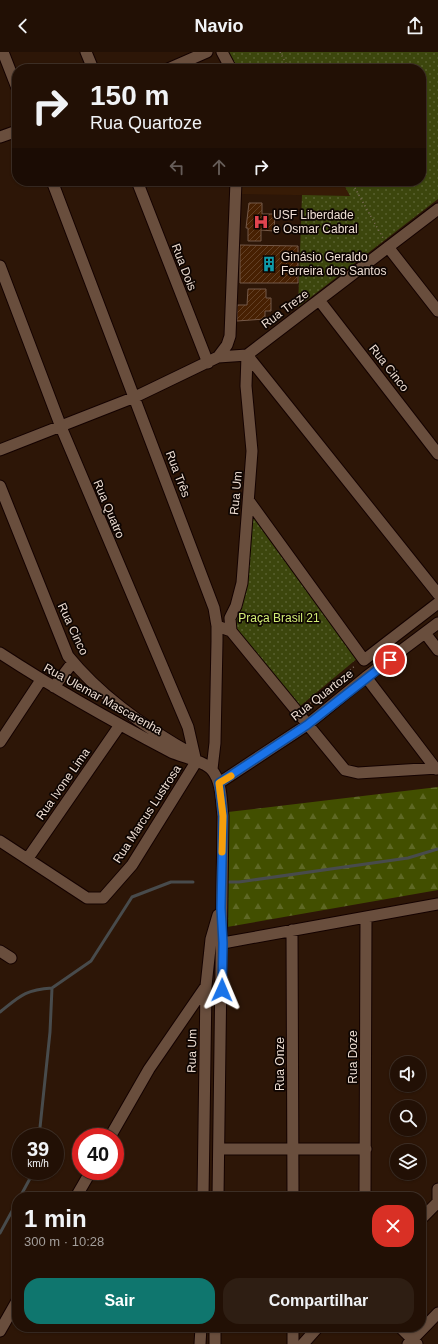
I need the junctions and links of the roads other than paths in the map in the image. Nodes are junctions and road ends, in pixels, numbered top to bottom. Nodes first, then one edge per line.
1 (3, 52) edge
2 (86, 52) edge
3 (207, 52) edge
4 (222, 52) edge
5 (91, 64) edge
6 (179, 64) edge
7 (228, 64) edge
8 (12, 75) edge
9 (12, 133) edge
10 (0, 137) edge
11 (54, 186) edge
12 (139, 186) edge
13 (236, 186) edge
14 (438, 209) edge
15 (388, 247) junction
16 (0, 266) edge
17 (319, 300) junction
18 (438, 311) edge
19 (247, 355) junction
20 (218, 357) junction
21 (208, 363) junction
22 (135, 397) junction
23 (61, 427) junction
24 (0, 450) edge
25 (438, 454) edge
26 (0, 486) edge
27 (249, 501) junction
28 (438, 594) edge
29 (435, 606) edge
30 (217, 626) junction
31 (432, 627) edge
32 (231, 631) junction
33 (438, 650) edge
34 (1, 652) edge
35 (73, 662) junction
36 (366, 677) junction
37 (41, 680) junction
38 (54, 688) junction
39 (120, 725) junction
40 (307, 725) junction
41 (0, 742) edge
42 (195, 758) junction
43 (212, 769) junction
44 (437, 769) edge
45 (219, 783) junction
46 (0, 841) edge
47 (28, 858) junction
48 (438, 904) edge
49 (221, 908) junction
50 (366, 917) junction
51 (292, 930) junction
52 (223, 943) junction
53 (0, 951) edge
54 (11, 958) dead end
55 (206, 986) junction
56 (115, 1128) edge
57 (219, 1149) junction
58 (293, 1149) junction
59 (366, 1149) junction
60 (86, 1180) edge
61 (438, 1189) edge
62 (79, 1192) edge
63 (203, 1192) edge
64 (218, 1192) edge
65 (293, 1192) edge
66 (365, 1192) edge
67 (438, 1202) edge
68 (426, 1214) edge
69 (12, 1310) edge
70 (438, 1313) edge
71 (426, 1327) edge
72 (0, 1331) edge
73 (200, 1332) edge
74 (215, 1332) edge
75 (293, 1332) edge
76 (314, 1332) edge
77 (404, 1332) edge
78 (422, 1332) edge
79 (413, 1343) edge
80 (200, 1344) edge
81 (215, 1344) edge
82 (292, 1344) edge
83 (303, 1344) edge

1 - 8 street
2 - 5 street
3 - 6 street
4 - 7 street
9 - 10 street
11 - 22 street, Rua Três
12 - 21 street, Rua Dois
13 - 20 street
14 - 15 street, Rua Treze
15 - 17 street, Rua Treze
15 - 18 street
16 - 23 street, Rua Quatro
17 - 19 street, Rua Treze
17 - 25 street, Rua Cinco
19 - 20 street
19 - 27 street, Rua Um
19 - 28 street
20 - 21 street
21 - 22 street
22 - 23 street
22 - 30 street, Rua Três
23 - 24 street
23 - 42 street, Rua Quatro
26 - 35 street, Rua Cinco
27 - 29 street, Rua Quartoze
27 - 32 street, Rua Um
29 - 31 street
30 - 32 street
30 - 43 street, Rua Três
31 - 33 street
31 - 36 street, Rua Quartoze
32 - 40 street
34 - 37 street, Rua Ulemar Mascarenha
35 - 38 street
35 - 42 street, Rua Cinco
36 - 40 street, Rua Quartoze
36 - 44 street
37 - 38 street, Rua Ulemar Mascarenha
37 - 41 street
38 - 39 street, Rua Ulemar Mascarenha
39 - 42 street, Rua Ulemar Mascarenha
39 - 47 street, Rua Ivone Lima
40 - 44 street
40 - 45 street, Rua Quartoze
42 - 43 street
42 - 47 street, Rua Marcus Lustrosa
43 - 45 street, Rua Um
45 - 49 street, Rua Um
46 - 47 street
48 - 50 street
49 - 52 street, Rua Um
49 - 55 street, Rua Um
50 - 51 street
50 - 59 street, Rua Doze
51 - 52 street
51 - 58 street, Rua Onze
52 - 57 street, Rua Um
53 - 54 street
55 - 56 street
55 - 63 street, Rua Um
57 - 58 street
57 - 64 street, Rua Um
58 - 59 street
58 - 65 street, Rua Onze
59 - 66 street, Rua Doze
60 - 62 street
61 - 67 street
67 - 68 street
69 - 72 street
70 - 71 street
73 - 80 street
74 - 81 street
75 - 82 street
76 - 83 street
77 - 79 street
78 - 79 street

